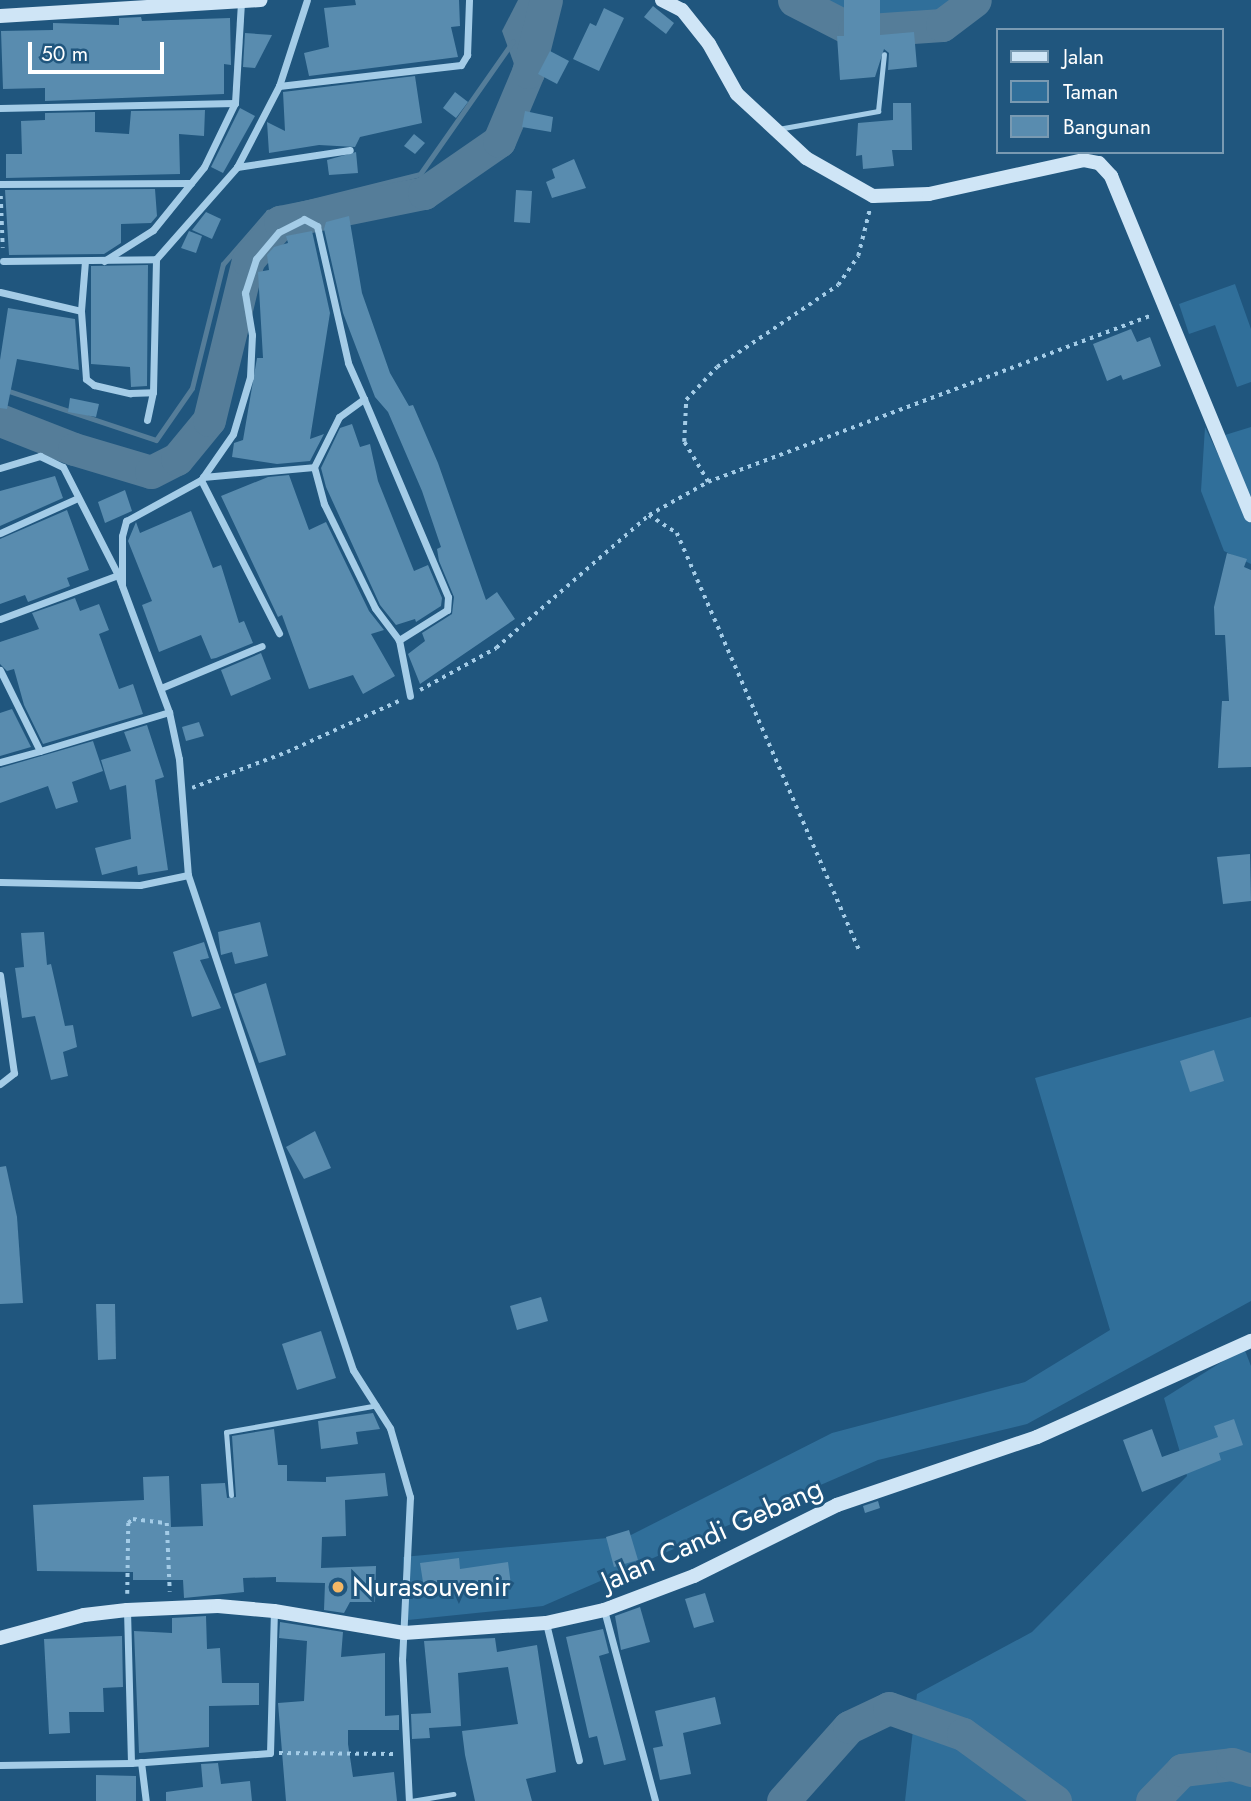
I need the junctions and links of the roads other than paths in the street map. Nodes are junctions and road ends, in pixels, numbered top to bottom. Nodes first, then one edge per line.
1 (261, 0) edge
2 (307, 0) edge
3 (469, 0) edge
4 (662, 0) edge
5 (241, 1) edge
6 (0, 16) edge
7 (884, 54) dead end
8 (279, 86) junction
9 (235, 103) junction
10 (0, 108) edge
11 (775, 129) junction
12 (350, 150) dead end
13 (237, 167) junction
14 (191, 183) junction
15 (0, 186) edge
16 (156, 259) junction
17 (3, 261) road end
18 (85, 261) junction
19 (104, 261) junction
20 (2, 292) edge
21 (81, 312) junction
22 (153, 392) junction
23 (364, 399) junction
24 (147, 420) dead end
25 (314, 467) junction
26 (0, 468) edge
27 (202, 479) junction
28 (78, 498) junction
29 (1251, 515) edge
30 (0, 533) edge
31 (118, 575) junction
32 (122, 585) junction
33 (0, 619) edge
34 (279, 633) dead end
35 (399, 640) junction
36 (262, 646) dead end
37 (0, 670) edge
38 (161, 688) junction
39 (410, 696) road end
40 (169, 712) junction
41 (40, 751) junction
42 (0, 762) edge
43 (188, 875) junction
44 (0, 882) edge
45 (0, 975) edge
46 (12, 1049) junction
47 (0, 1051) edge
48 (0, 1084) edge
49 (1251, 1341) edge
50 (377, 1405) junction
51 (231, 1495) dead end
52 (127, 1610) junction
53 (604, 1610) junction
54 (274, 1611) junction
55 (546, 1623) junction
56 (404, 1633) junction
57 (0, 1638) edge
58 (579, 1760) dead end
59 (141, 1762) junction
60 (131, 1763) junction
61 (0, 1765) edge
62 (453, 1794) dead end
63 (146, 1801) edge
64 (410, 1801) edge
65 (655, 1801) edge

1 - 5 main road
2 - 8 street
3 - 8 street
4 - 11 main road
5 - 6 main road
5 - 9 street
7 - 11 lane
8 - 13 street
9 - 10 street
9 - 14 street
11 - 29 main road
12 - 13 street
13 - 16 street
14 - 15 street
14 - 19 street
16 - 19 street
16 - 22 street
17 - 18 street
18 - 19 street
18 - 21 street
20 - 21 street
21 - 22 street
22 - 24 street
23 - 25 street
23 - 27 street
23 - 35 street
25 - 27 street
25 - 35 street
26 - 28 street
27 - 32 street
27 - 34 street
28 - 30 street
28 - 31 street
31 - 32 street
31 - 33 street
32 - 38 street
35 - 39 street
36 - 38 street
37 - 41 street
38 - 40 street
40 - 41 street
40 - 43 street
41 - 42 street
43 - 44 street
43 - 50 street
45 - 46 street
46 - 47 street
46 - 48 street
49 - 53 main road, Jalan Candi Gebang
50 - 51 lane
50 - 56 street
52 - 54 main road, Jalan Candi Gebang
52 - 57 main road, Jalan Candi Gebang
52 - 60 street
53 - 55 main road, Jalan Candi Gebang
53 - 65 street
54 - 56 main road, Jalan Candi Gebang
54 - 59 street
55 - 56 main road, Jalan Candi Gebang
55 - 58 street
56 - 64 street
59 - 60 street
59 - 63 street
60 - 61 street
62 - 64 lane

